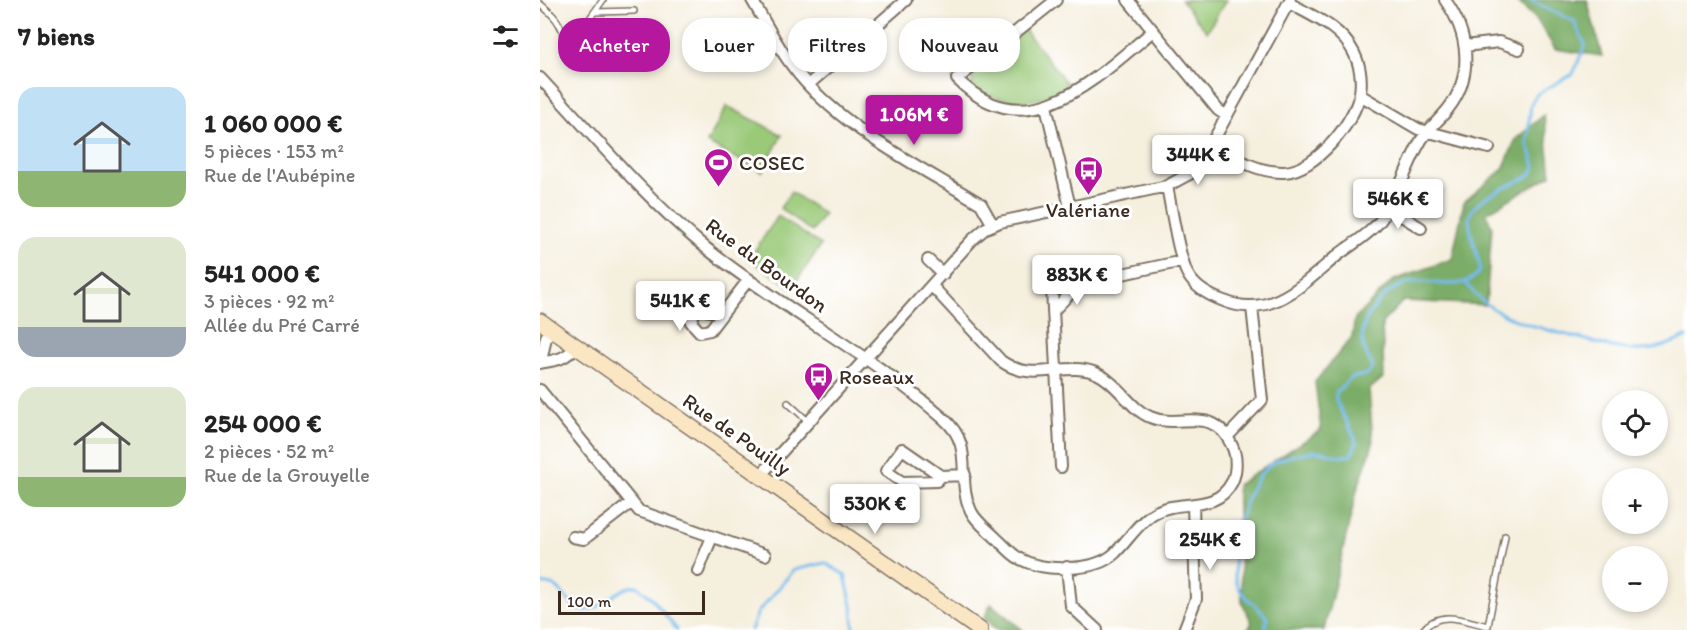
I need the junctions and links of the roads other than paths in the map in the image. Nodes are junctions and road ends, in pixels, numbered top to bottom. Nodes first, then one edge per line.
1 (603, 0) edge
2 (752, 0) edge
3 (906, 0) edge
4 (1056, 0) edge
5 (1128, 0) edge
6 (1444, 0) edge
7 (1290, 2) edge
8 (540, 4) edge
9 (634, 11) dead end
10 (595, 12) junction
11 (1153, 31) junction
12 (1465, 46) junction
13 (1519, 49) dead end
14 (540, 78) edge
15 (809, 84) junction
16 (1360, 95) junction
17 (1046, 106) junction
18 (1227, 116) junction
19 (1427, 133) junction
20 (1211, 145) junction
21 (1490, 148) dead end
22 (1167, 186) junction
23 (1070, 207) junction
24 (1389, 208) junction
25 (993, 225) junction
26 (1421, 228) dead end
27 (928, 261) dead end
28 (1183, 261) junction
29 (943, 274) junction
30 (748, 279) junction
31 (932, 286) junction
32 (1252, 307) junction
33 (723, 313) dead end
34 (546, 326) edge
35 (575, 347) junction
36 (865, 359) junction
37 (541, 362) edge
38 (1056, 372) junction
39 (540, 390) edge
40 (788, 403) dead end
41 (809, 422) junction
42 (1227, 436) junction
43 (1061, 467) dead end
44 (965, 475) junction
45 (760, 476) junction
46 (941, 476) junction
47 (632, 502) junction
48 (1193, 505) junction
49 (1505, 536) dead end
50 (573, 537) dead end
51 (712, 537) junction
52 (765, 555) dead end
53 (1066, 567) junction
54 (698, 571) dead end
55 (975, 626) edge
56 (1097, 630) edge
57 (1184, 630) edge
58 (1423, 630) edge

1 - 10 lane
2 - 15 street
3 - 15 street
4 - 17 street
5 - 11 street
6 - 12 street
7 - 16 street
7 - 18 street
8 - 10 lane
9 - 10 lane
11 - 17 street
11 - 18 street
12 - 13 street
12 - 19 street
14 - 30 street, Rue du Bourdon
15 - 25 street
16 - 19 street
16 - 20 street
17 - 23 street
18 - 20 street
19 - 21 street
19 - 24 street
20 - 22 street
22 - 23 street
22 - 28 street
23 - 25 street
24 - 26 street
24 - 32 street
25 - 29 street
27 - 29 street
28 - 32 street
28 - 38 street
29 - 31 street
30 - 33 street
30 - 36 street, Rue du Bourdon
31 - 36 street
31 - 38 street
32 - 42 street
34 - 35 main road, Rue de Pouilly
34 - 37 street
35 - 37 street
35 - 45 main road, Rue de Pouilly
36 - 41 street
36 - 44 street, Rue du Bourdon
38 - 42 street
38 - 43 street
39 - 47 street
40 - 41 lane
41 - 45 street
42 - 48 street, Rue du Bourdon
44 - 46 street
44 - 53 street, Rue du Bourdon
45 - 55 main road, Rue de Pouilly
46 - 46 street
47 - 50 street
47 - 51 street
48 - 53 street, Rue du Bourdon
48 - 57 street
49 - 58 lane
51 - 52 street
51 - 54 street
53 - 56 street

